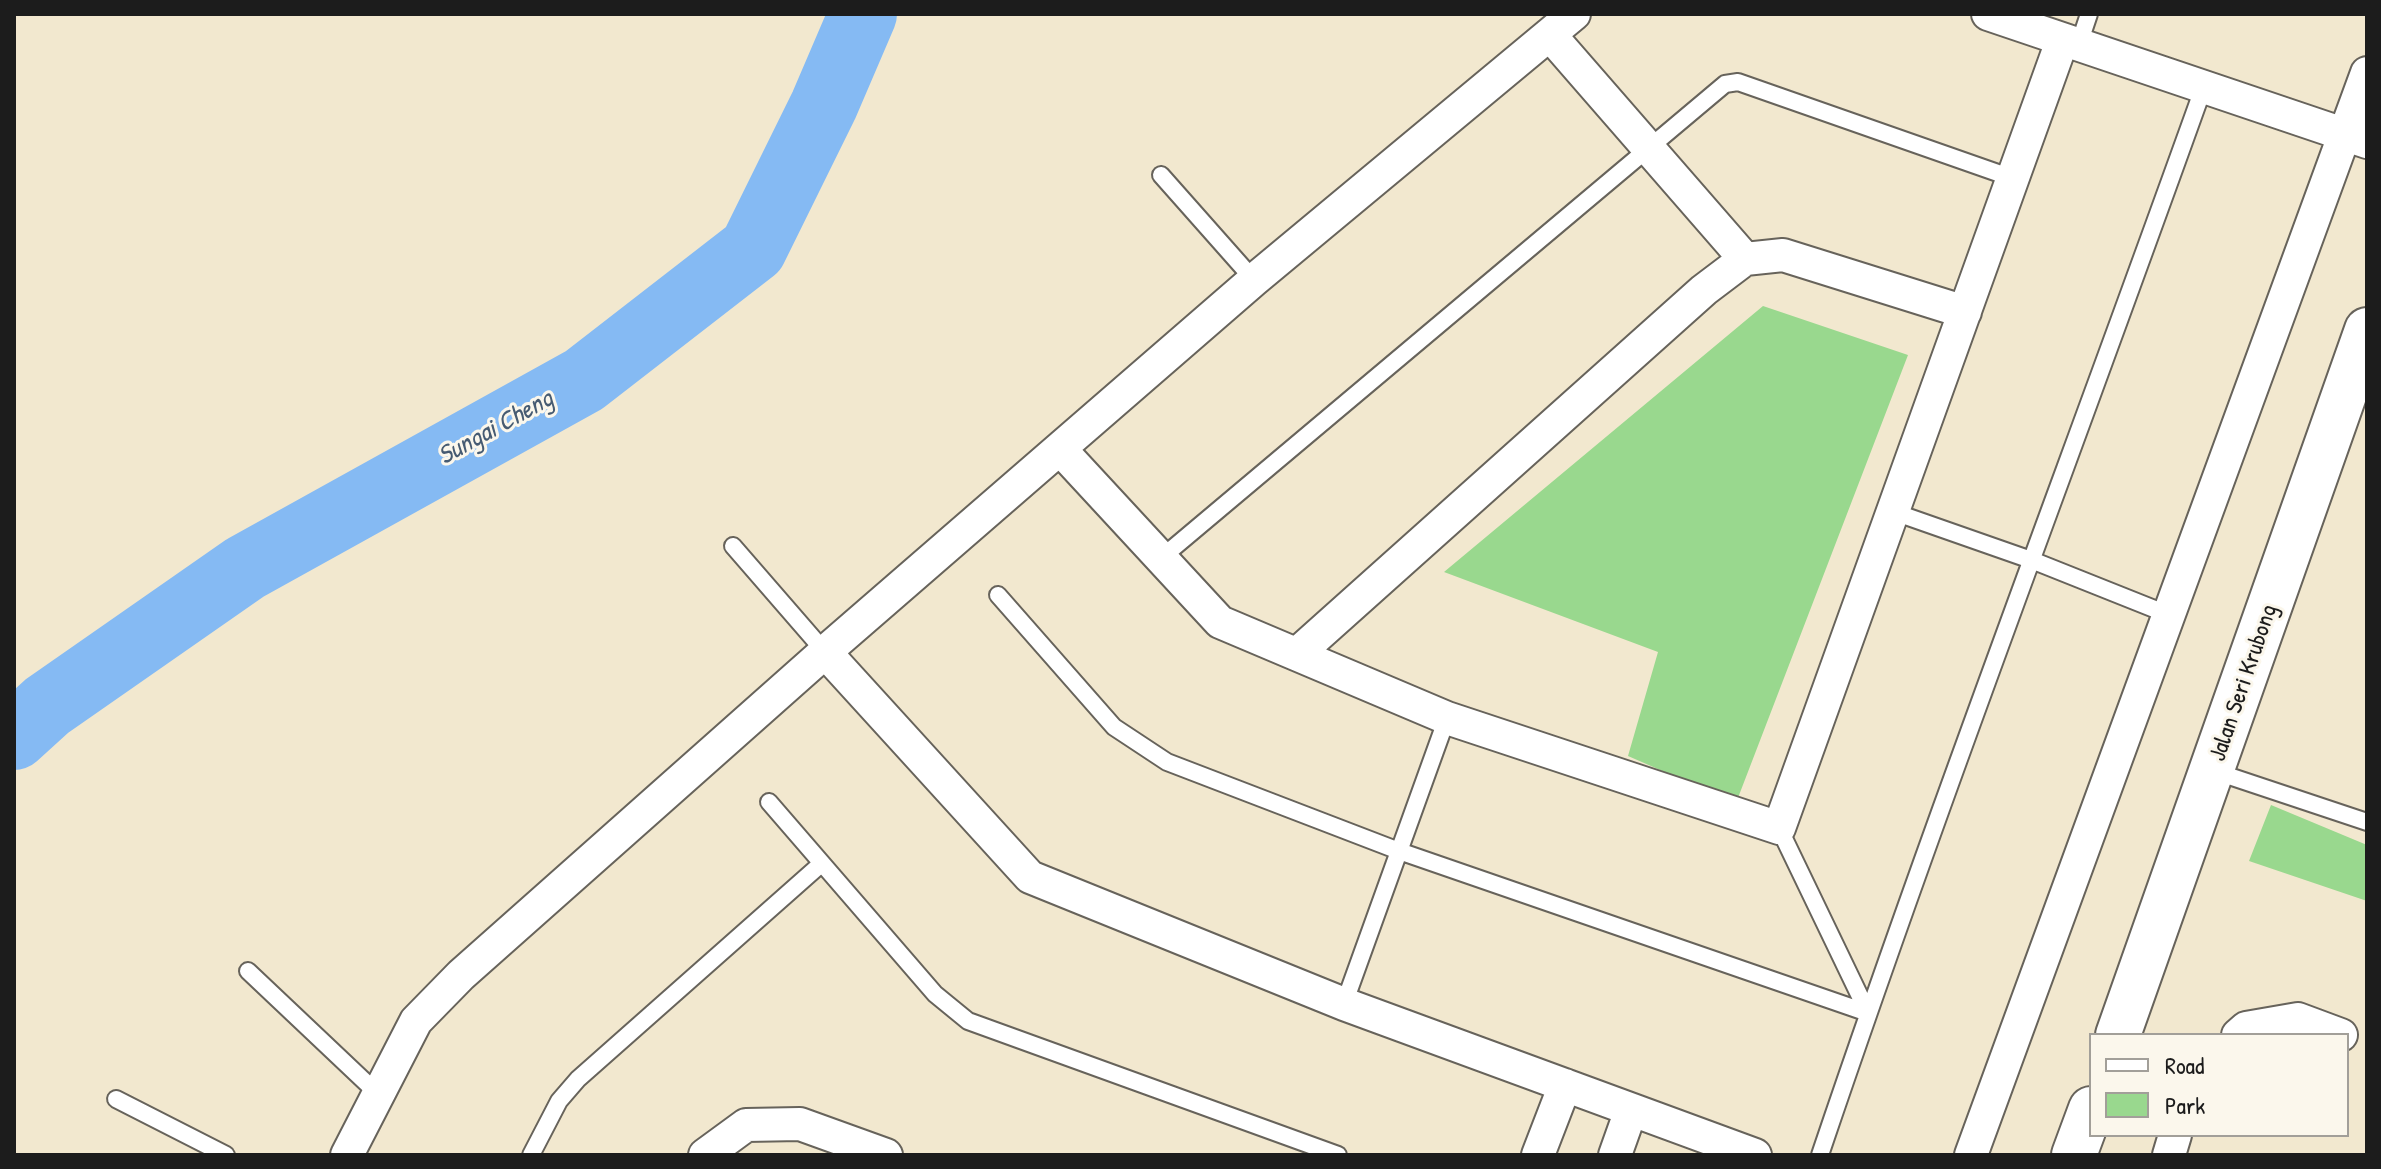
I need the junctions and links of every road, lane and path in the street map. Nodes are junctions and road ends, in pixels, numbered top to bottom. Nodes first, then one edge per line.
1 (1574, 14) edge
2 (1988, 14) edge
3 (2089, 14) edge
4 (1550, 35) junction
5 (2070, 44) junction
6 (2367, 73) edge
7 (2203, 89) junction
8 (2356, 138) edge
9 (1648, 150) junction
10 (1161, 175) dead end
11 (2015, 179) junction
12 (1745, 259) junction
13 (1254, 280) junction
14 (1965, 312) junction
15 (2367, 330) edge
16 (1060, 449) junction
17 (1894, 512) junction
18 (733, 546) dead end
19 (1160, 559) junction
20 (2034, 561) junction
21 (998, 595) dead end
22 (2167, 614) junction
23 (825, 652) junction
24 (1297, 654) junction
25 (1447, 718) junction
26 (2214, 771) junction
27 (769, 802) dead end
28 (2367, 822) edge
29 (1779, 828) junction
30 (1399, 851) junction
31 (821, 864) junction
32 (248, 971) dead end
33 (1344, 1004) junction
34 (1868, 1013) junction
35 (2119, 1033) edge
36 (2240, 1033) edge
37 (2336, 1033) edge
38 (1565, 1085) junction
39 (377, 1093) junction
40 (116, 1099) dead end
41 (1631, 1110) junction
42 (2089, 1114) edge
43 (226, 1155) edge
44 (347, 1155) edge
45 (531, 1155) edge
46 (705, 1155) edge
47 (886, 1155) edge
48 (1338, 1155) edge
49 (1538, 1155) edge
50 (1615, 1155) edge
51 (1755, 1155) edge
52 (1820, 1155) edge
53 (1971, 1155) edge
54 (2074, 1155) edge

1 - 4 street
2 - 5 street
3 - 5 lane
4 - 9 street
4 - 13 street
5 - 7 street
5 - 11 street
6 - 8 street
7 - 8 street
7 - 20 lane
8 - 22 street
9 - 11 lane
9 - 12 street
9 - 19 lane
10 - 13 lane
11 - 14 street
12 - 14 street
12 - 24 street
13 - 16 street
14 - 17 street
15 - 26 street, Jalan Seri Krubong
16 - 19 street
16 - 23 street
17 - 20 lane
17 - 29 street
18 - 23 lane
19 - 24 street
20 - 22 lane
20 - 34 lane
21 - 30 lane
22 - 53 street
23 - 33 street
23 - 39 street
24 - 25 street
25 - 29 street
25 - 30 lane
26 - 28 lane
26 - 35 street, Jalan Seri Krubong
27 - 31 lane
29 - 34 lane
30 - 33 lane
30 - 34 lane
31 - 45 lane
31 - 48 lane
32 - 39 lane
33 - 38 street
34 - 52 lane
36 - 37 street
38 - 41 street
38 - 49 street
39 - 44 street
40 - 43 lane
41 - 50 street
41 - 51 street
42 - 54 street
46 - 47 street

